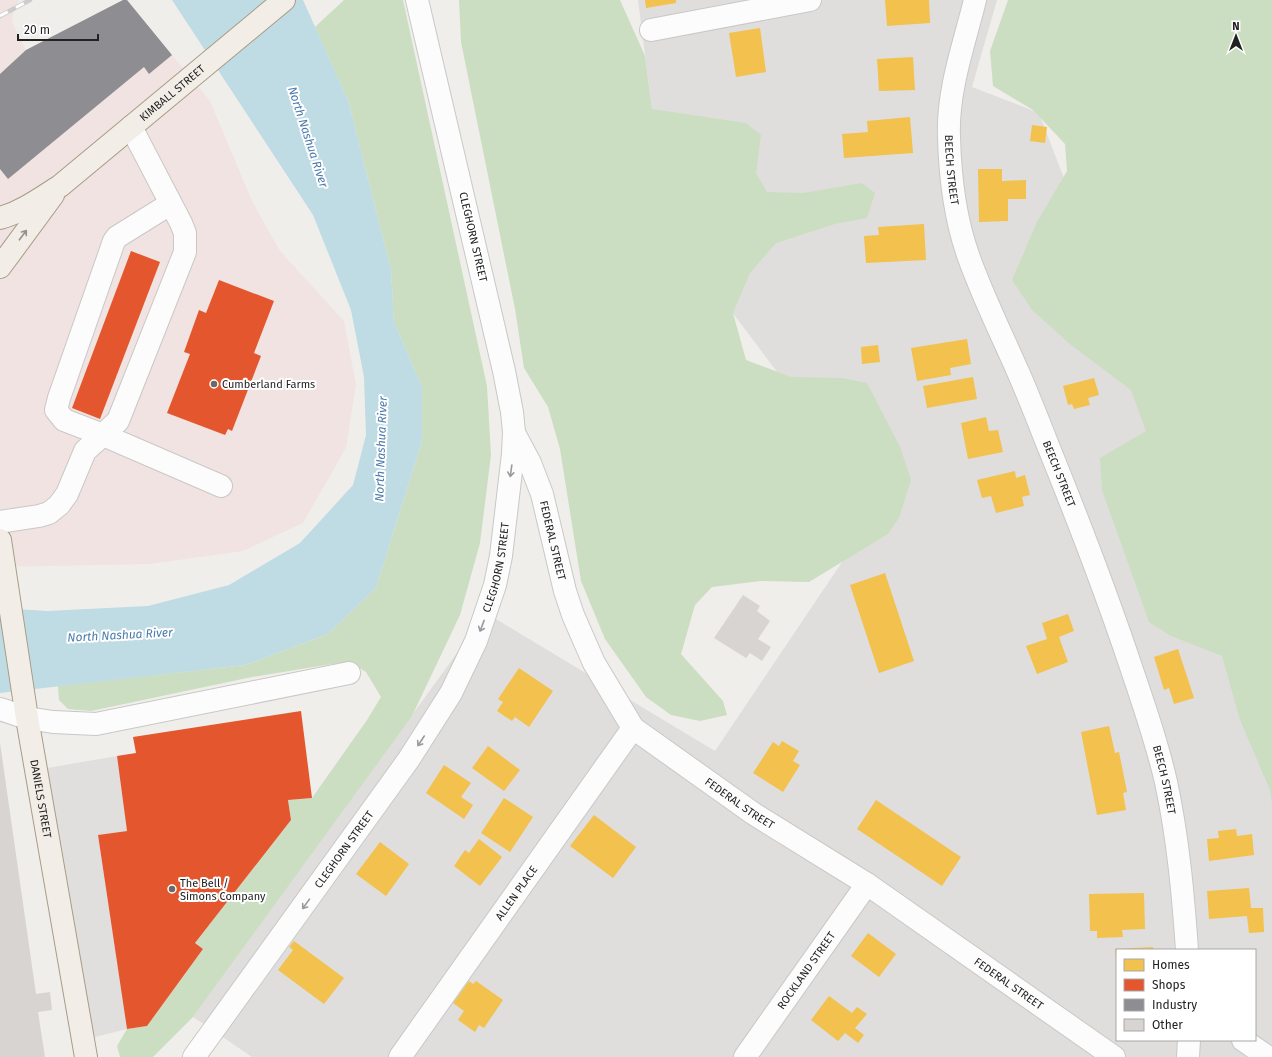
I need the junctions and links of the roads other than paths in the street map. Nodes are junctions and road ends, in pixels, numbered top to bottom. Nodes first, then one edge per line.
1 (284, 0) edge
2 (417, 0) edge
3 (810, 0) edge
4 (974, 0) edge
5 (650, 30) dead end
6 (131, 127) junction
7 (60, 186) junction
8 (170, 204) junction
9 (0, 218) edge
10 (0, 267) edge
11 (514, 432) junction
12 (103, 434) junction
13 (221, 486) dead end
14 (0, 522) edge
15 (0, 540) edge
16 (349, 673) dead end
17 (0, 709) edge
18 (26, 710) junction
19 (632, 728) junction
20 (866, 884) junction
21 (1187, 949) edge
22 (1189, 1041) edge
23 (1244, 1041) edge
24 (86, 1057) edge
25 (194, 1057) edge
26 (400, 1057) edge
27 (745, 1057) edge
28 (1114, 1057) edge
29 (1188, 1057) edge
30 (1268, 1057) edge

1 - 6 main road, KIMBALL STREET
2 - 11 street, CLEGHORN STREET
3 - 5 street
4 - 21 street, BEECH STREET
6 - 7 main road, KIMBALL STREET
6 - 8 street
7 - 9 main road, KIMBALL STREET
10 -> 7 main road, KIMBALL STREET
8 - 12 street
8 - 12 street
11 - 19 street, FEDERAL STREET
11 -> 25 street, CLEGHORN STREET
12 - 13 street
12 - 14 street
15 - 18 main road, DANIELS STREET
16 - 18 street
17 - 18 street
18 - 24 main road, DANIELS STREET
19 - 20 street, FEDERAL STREET
19 - 26 street, ALLEN PLACE
20 - 27 street, ROCKLAND STREET
20 - 28 street, FEDERAL STREET
22 - 29 street
23 - 30 street

